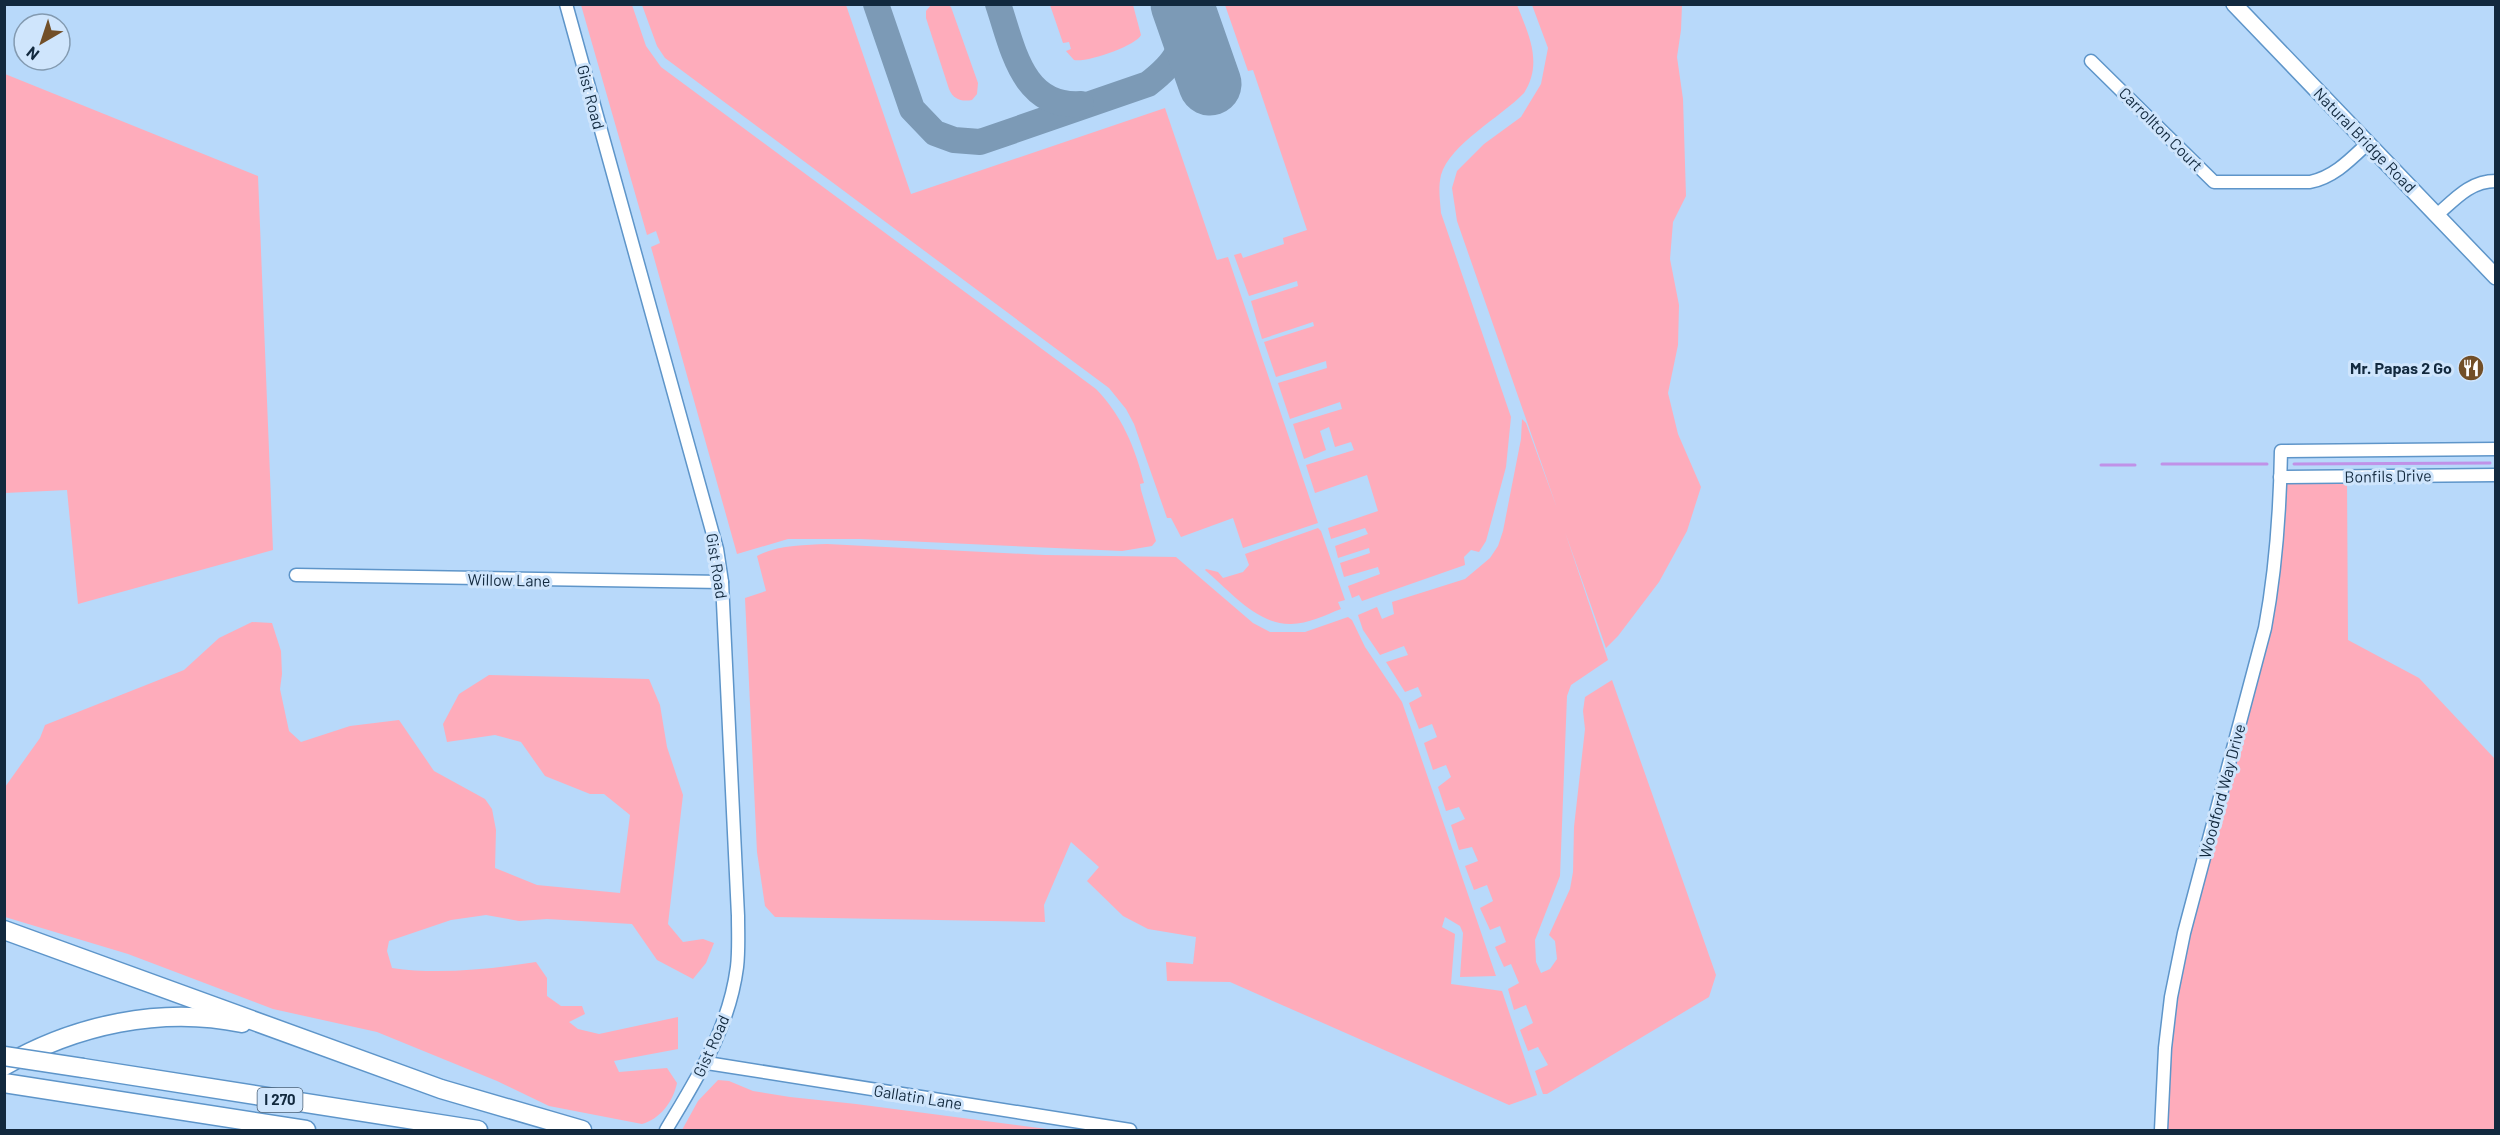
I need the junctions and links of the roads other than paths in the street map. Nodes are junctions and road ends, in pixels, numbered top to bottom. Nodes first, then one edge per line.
1 (566, 4) edge
2 (2234, 4) edge
3 (2091, 61) dead end
4 (2368, 143) junction
5 (2496, 181) edge
6 (2437, 215) junction
7 (2496, 277) edge
8 (2496, 449) edge
9 (2281, 451) joint
10 (2496, 475) edge
11 (2280, 477) junction
12 (296, 575) dead end
13 (722, 582) junction
14 (4, 930) edge
15 (282, 1032) junction
16 (4, 1056) edge
17 (707, 1063) junction
18 (4, 1066) edge
19 (4, 1083) edge
20 (306, 1131) edge
21 (478, 1131) edge
22 (582, 1131) edge
23 (666, 1131) edge
24 (1130, 1131) edge
25 (2161, 1131) edge

1 - 13 street, Gist Road
2 - 4 main road, Natural Bridge Road
3 - 4 street, Carrollton Court
4 - 6 main road, Natural Bridge Road
5 - 6 street
6 - 7 main road, Natural Bridge Road
8 - 9 street, Bonfils Drive
9 - 11 street, Woodford Way Drive
10 - 11 street, Bonfils Drive
11 - 25 street, Woodford Way Drive
12 - 13 street, Willow Lane
13 - 17 street, Gist Road
14 - 15 highway
15 - 18 highway
15 - 22 highway
16 - 21 highway, I 270, bridge
17 - 23 street, Gist Road
17 - 24 street, Gallatin Lane
19 - 20 highway, I 270

